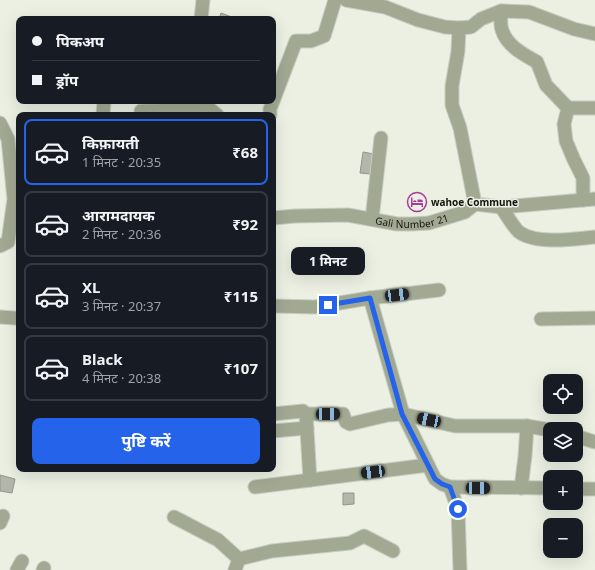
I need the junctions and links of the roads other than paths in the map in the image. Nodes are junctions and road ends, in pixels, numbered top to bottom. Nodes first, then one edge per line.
1 (202, 0) edge
2 (335, 0) edge
3 (346, 0) edge
4 (501, 11) junction
5 (201, 16) edge
6 (458, 28) junction
7 (595, 34) edge
8 (276, 93) edge
9 (200, 104) edge
10 (206, 104) edge
11 (568, 108) junction
12 (595, 108) edge
13 (140, 111) dead end
14 (214, 112) edge
15 (0, 123) edge
16 (381, 138) dead end
17 (16, 192) edge
18 (589, 200) edge
19 (16, 204) edge
20 (475, 204) junction
21 (501, 207) junction
22 (276, 218) edge
23 (372, 219) junction
24 (595, 237) edge
25 (0, 246) edge
26 (439, 290) dead end
27 (370, 298) junction
28 (276, 306) edge
29 (0, 317) edge
30 (16, 318) edge
31 (595, 318) edge
32 (541, 319) dead end
33 (276, 414) edge
34 (306, 414) junction
35 (402, 414) junction
36 (526, 426) junction
37 (307, 428) junction
38 (543, 429) edge
39 (276, 431) edge
40 (583, 438) edge
41 (595, 442) edge
42 (428, 465) junction
43 (310, 480) junction
44 (255, 487) dead end
45 (450, 487) junction
46 (520, 488) junction
47 (543, 488) edge
48 (583, 489) edge
49 (595, 489) edge
50 (174, 517) dead end
51 (393, 551) dead end
52 (237, 565) edge
53 (460, 570) edge

1 - 5 street
2 - 8 street
3 - 6 street
4 - 6 street
4 - 7 street
4 - 11 street
6 - 20 street
9 - 13 street
10 - 14 street
11 - 12 street
11 - 18 street
15 - 17 street
16 - 23 street
18 - 21 street
19 - 25 street
20 - 21 street
20 - 23 street, Gali Number 21
21 - 24 street
22 - 23 street, Gali Number 21
26 - 27 street
27 - 28 street
27 - 35 street
29 - 30 street
31 - 32 street
33 - 34 street
34 - 35 street
34 - 37 street
35 - 36 street
35 - 42 street
36 - 38 street
36 - 46 street
37 - 39 street
37 - 43 street
40 - 41 street
42 - 43 street
42 - 45 street
43 - 44 street
45 - 46 street
45 - 53 street
46 - 47 street
48 - 49 street
50 - 52 street
51 - 52 street

